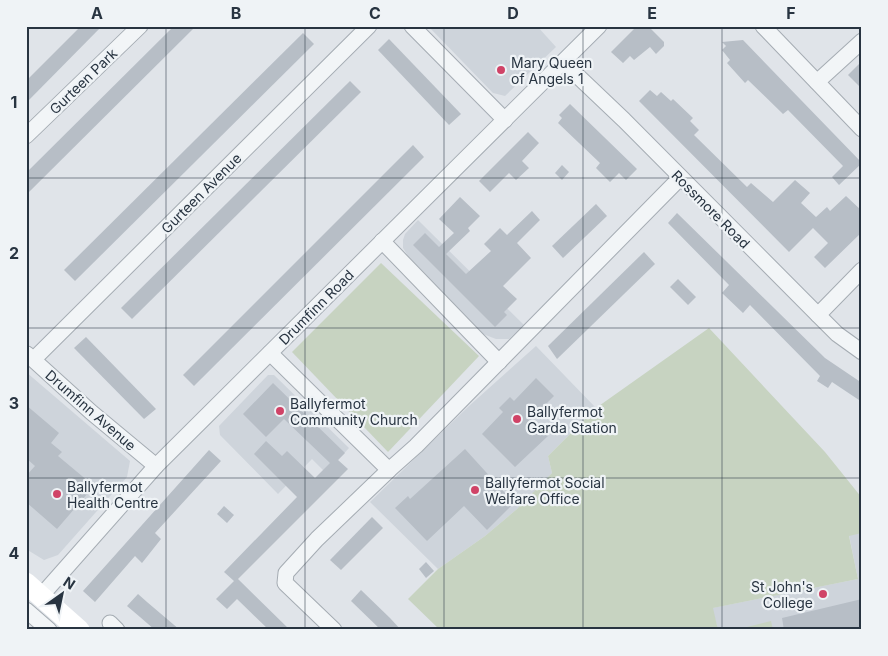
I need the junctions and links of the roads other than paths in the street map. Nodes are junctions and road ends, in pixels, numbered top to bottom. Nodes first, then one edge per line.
1 (140, 26) edge
2 (369, 26) edge
3 (412, 26) edge
4 (599, 26) edge
5 (762, 26) edge
6 (862, 41) edge
7 (563, 62) junction
8 (816, 82) junction
9 (505, 120) junction
10 (862, 129) edge
11 (26, 136) edge
12 (680, 178) junction
13 (382, 241) junction
14 (862, 270) edge
15 (818, 315) junction
16 (862, 352) edge
17 (270, 353) junction
18 (30, 356) edge
19 (499, 362) junction
20 (156, 466) junction
21 (389, 470) junction
22 (31, 596) edge
23 (49, 630) edge
24 (79, 630) edge
25 (334, 630) edge

1 - 11 street, Gurteen Park
2 - 18 street, Gurteen Avenue
3 - 9 street
4 - 7 street, Drumfinn Road
5 - 8 street
6 - 8 street
7 - 9 street, Drumfinn Road
7 - 12 street, Rossmore Road
8 - 10 street
9 - 13 street, Drumfinn Road
12 - 15 street, Rossmore Road
12 - 19 street
13 - 17 street, Drumfinn Road
13 - 19 street
14 - 15 street
15 - 16 street, Rossmore Road
17 - 20 street, Drumfinn Road
17 - 21 street
18 - 20 street, Drumfinn Avenue
19 - 21 street
20 - 22 street, Drumfinn Road
21 - 25 street
22 - 23 street
22 - 24 main road

